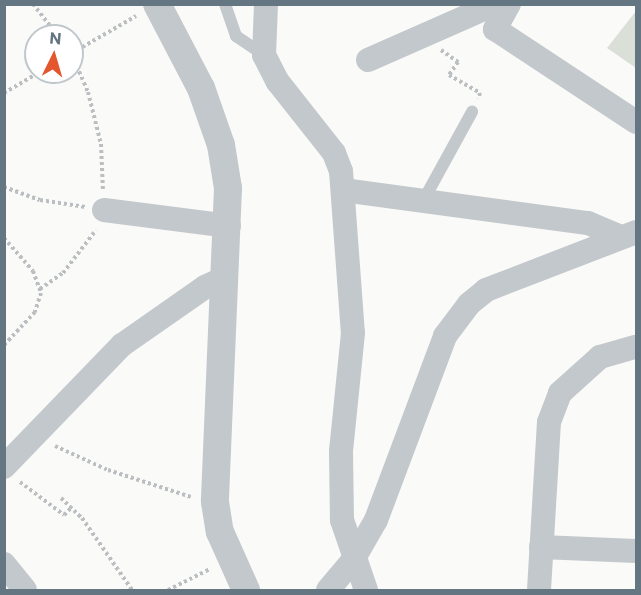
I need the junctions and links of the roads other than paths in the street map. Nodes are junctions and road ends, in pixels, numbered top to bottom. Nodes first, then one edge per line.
1 (225, 4) edge
2 (266, 4) edge
3 (495, 4) edge
4 (509, 4) edge
5 (150, 8) edge
6 (264, 55) junction
7 (368, 60) dead end
8 (472, 112) road end
9 (636, 122) edge
10 (343, 190) junction
11 (423, 201) junction
12 (104, 210) road end
13 (229, 226) junction
14 (629, 235) edge
15 (226, 277) junction
16 (636, 347) edge
17 (9, 472) edge
18 (542, 547) junction
19 (636, 551) edge
20 (353, 560) junction
21 (4, 564) edge
22 (25, 591) edge
23 (246, 591) edge
24 (328, 591) edge
25 (366, 591) edge
26 (539, 591) edge

1 - 6 lane
2 - 6 street
3 - 7 street
4 - 9 street
5 - 13 street
6 - 10 street
8 - 11 lane
10 - 11 street
10 - 20 street
11 - 14 street
12 - 13 street
13 - 15 street
14 - 20 street
15 - 17 street
15 - 23 street
16 - 18 street
18 - 19 street
18 - 26 street
20 - 24 street
20 - 25 street
21 - 22 street

